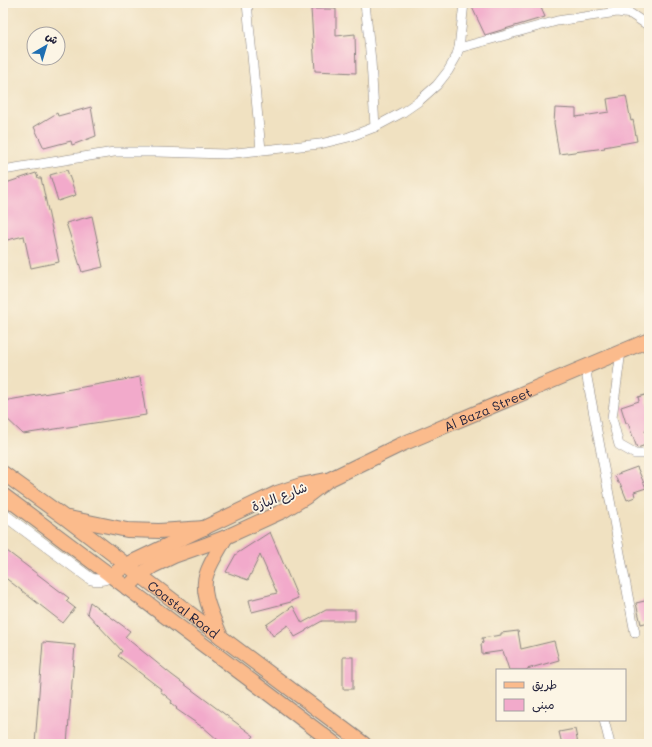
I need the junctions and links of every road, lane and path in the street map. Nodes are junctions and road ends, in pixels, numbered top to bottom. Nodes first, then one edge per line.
1 (247, 3) edge
2 (365, 3) edge
3 (464, 3) edge
4 (649, 26) edge
5 (460, 48) junction
6 (374, 127) junction
7 (261, 150) junction
8 (3, 170) edge
9 (649, 340) edge
10 (621, 351) junction
11 (585, 367) junction
12 (649, 454) edge
13 (3, 473) edge
14 (328, 480) junction
15 (3, 495) edge
16 (3, 514) edge
17 (64, 517) junction
18 (205, 528) junction
19 (226, 537) junction
20 (126, 565) junction
21 (111, 576) junction
22 (140, 576) junction
23 (126, 588) junction
24 (636, 634) dead end
25 (221, 637) junction
26 (604, 721) edge
27 (335, 744) edge
28 (364, 744) edge
29 (610, 744) edge

1 - 7 street
2 - 6 street
3 - 5 street
4 - 5 street
5 - 6 street
6 - 7 street
7 - 8 street
9 - 10 main road, Al Baza Street
10 - 11 main road, Al Baza Street
10 - 12 street
11 - 14 main road, Al Baza Street
11 - 24 street
13 - 17 main road, Coastal Road
14 - 18 main road, شارع البازة
14 - 19 main road, شارع البازة
15 - 21 main road, Coastal Road
16 - 21 street
17 - 18 main road
17 - 20 main road, Coastal Road
18 - 20 main road, شارع البازة
19 - 22 main road, شارع البازة
19 - 25 main road
20 - 21 main road, شارع البازة
20 - 22 main road, Coastal Road
21 - 23 main road, Coastal Road
22 - 23 main road, شارع البازة
22 - 25 main road, Coastal Road
23 - 27 main road, Coastal Road
25 - 28 main road, Coastal Road
26 - 29 street

